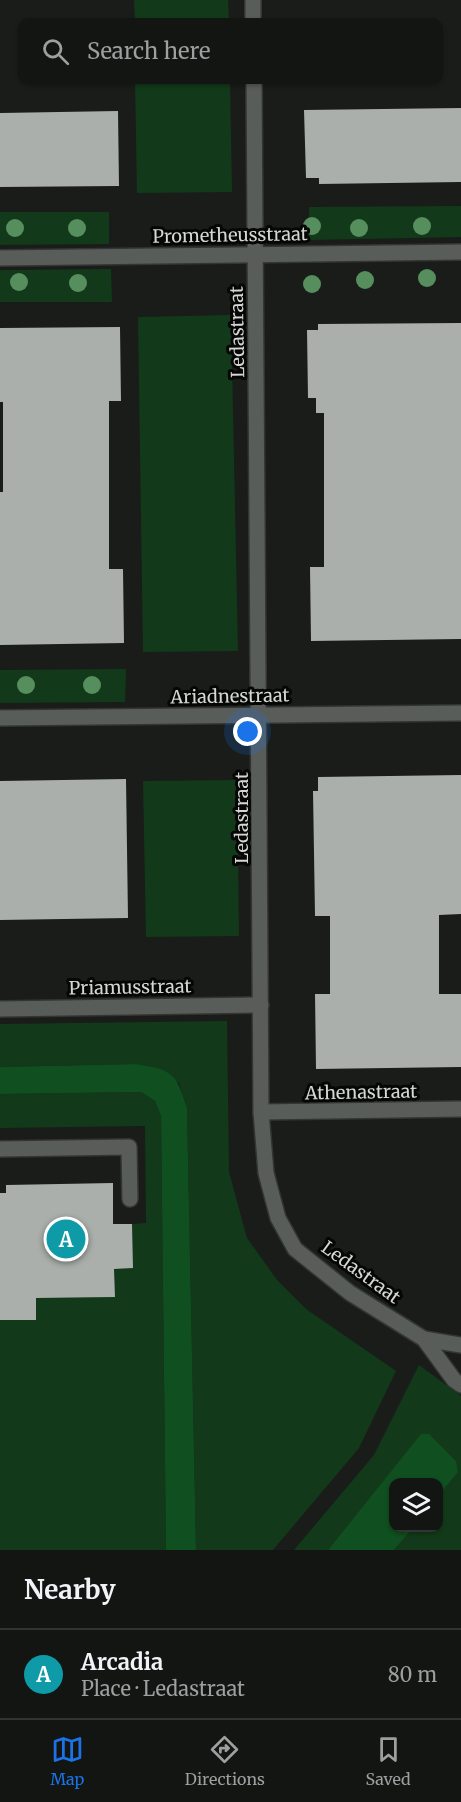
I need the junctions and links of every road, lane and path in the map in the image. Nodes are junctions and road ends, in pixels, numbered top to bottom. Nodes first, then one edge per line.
1 (253, 0) edge
2 (253, 18) edge
3 (254, 84) edge
4 (461, 252) edge
5 (255, 254) junction
6 (0, 258) edge
7 (461, 713) edge
8 (260, 716) junction
9 (0, 718) edge
10 (261, 1005) junction
11 (0, 1009) edge
12 (461, 1110) edge
13 (261, 1112) junction
14 (0, 1149) edge
15 (130, 1199) dead end
16 (424, 1339) junction
17 (461, 1345) edge
18 (461, 1385) edge

1 - 2 street
3 - 5 street, Ledastraat
4 - 5 street, Prometheusstraat
5 - 6 street, Prometheusstraat
5 - 8 street, Ledastraat
7 - 8 street, Ariadnestraat
8 - 9 street, Ariadnestraat
8 - 10 street, Ledastraat
10 - 11 street, Priamusstraat
10 - 13 street, Ledastraat
12 - 13 street, Athenastraat
13 - 16 street, Ledastraat
14 - 15 street
16 - 17 street, Ledastraat
16 - 18 street, Ledastraat

